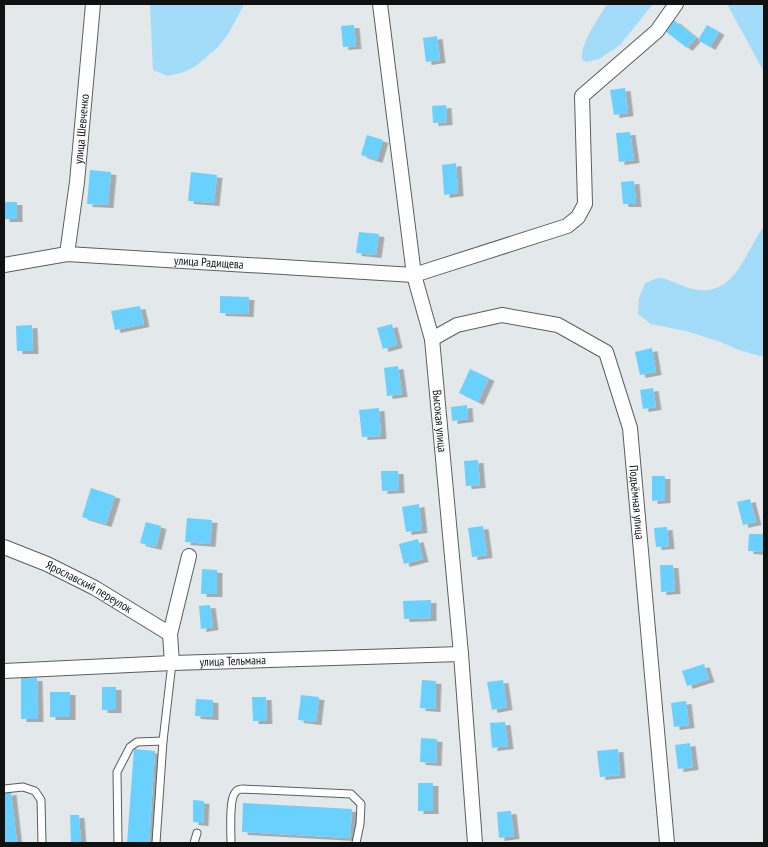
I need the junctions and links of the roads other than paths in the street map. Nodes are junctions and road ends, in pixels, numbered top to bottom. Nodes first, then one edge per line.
1 (93, 4) edge
2 (380, 4) edge
3 (676, 4) edge
4 (67, 254) junction
5 (4, 265) edge
6 (414, 275) junction
7 (432, 339) junction
8 (4, 547) edge
9 (189, 556) dead end
10 (170, 634) junction
11 (461, 654) junction
12 (172, 663) junction
13 (4, 671) edge
14 (163, 741) junction
15 (4, 789) edge
16 (197, 833) dead end
17 (42, 843) edge
18 (118, 843) edge
19 (156, 843) edge
20 (194, 843) edge
21 (232, 843) edge
22 (356, 843) edge
23 (475, 843) edge
24 (667, 843) edge

1 - 4 street, улица Шевченко
2 - 6 street, Высокая улица
3 - 6 street
4 - 5 street, улица Радищева
4 - 6 street, улица Радищева
6 - 7 street, Высокая улица
7 - 11 street, Высокая улица
7 - 24 street, Подъёмная улица
8 - 10 street, Ярославский переулок
9 - 10 street
10 - 12 street
11 - 12 street, улица Тельмана
11 - 23 street, Высокая улица
12 - 13 street, улица Тельмана
12 - 14 lane
14 - 18 lane
14 - 19 lane
15 - 17 lane
16 - 20 lane
21 - 22 lane

